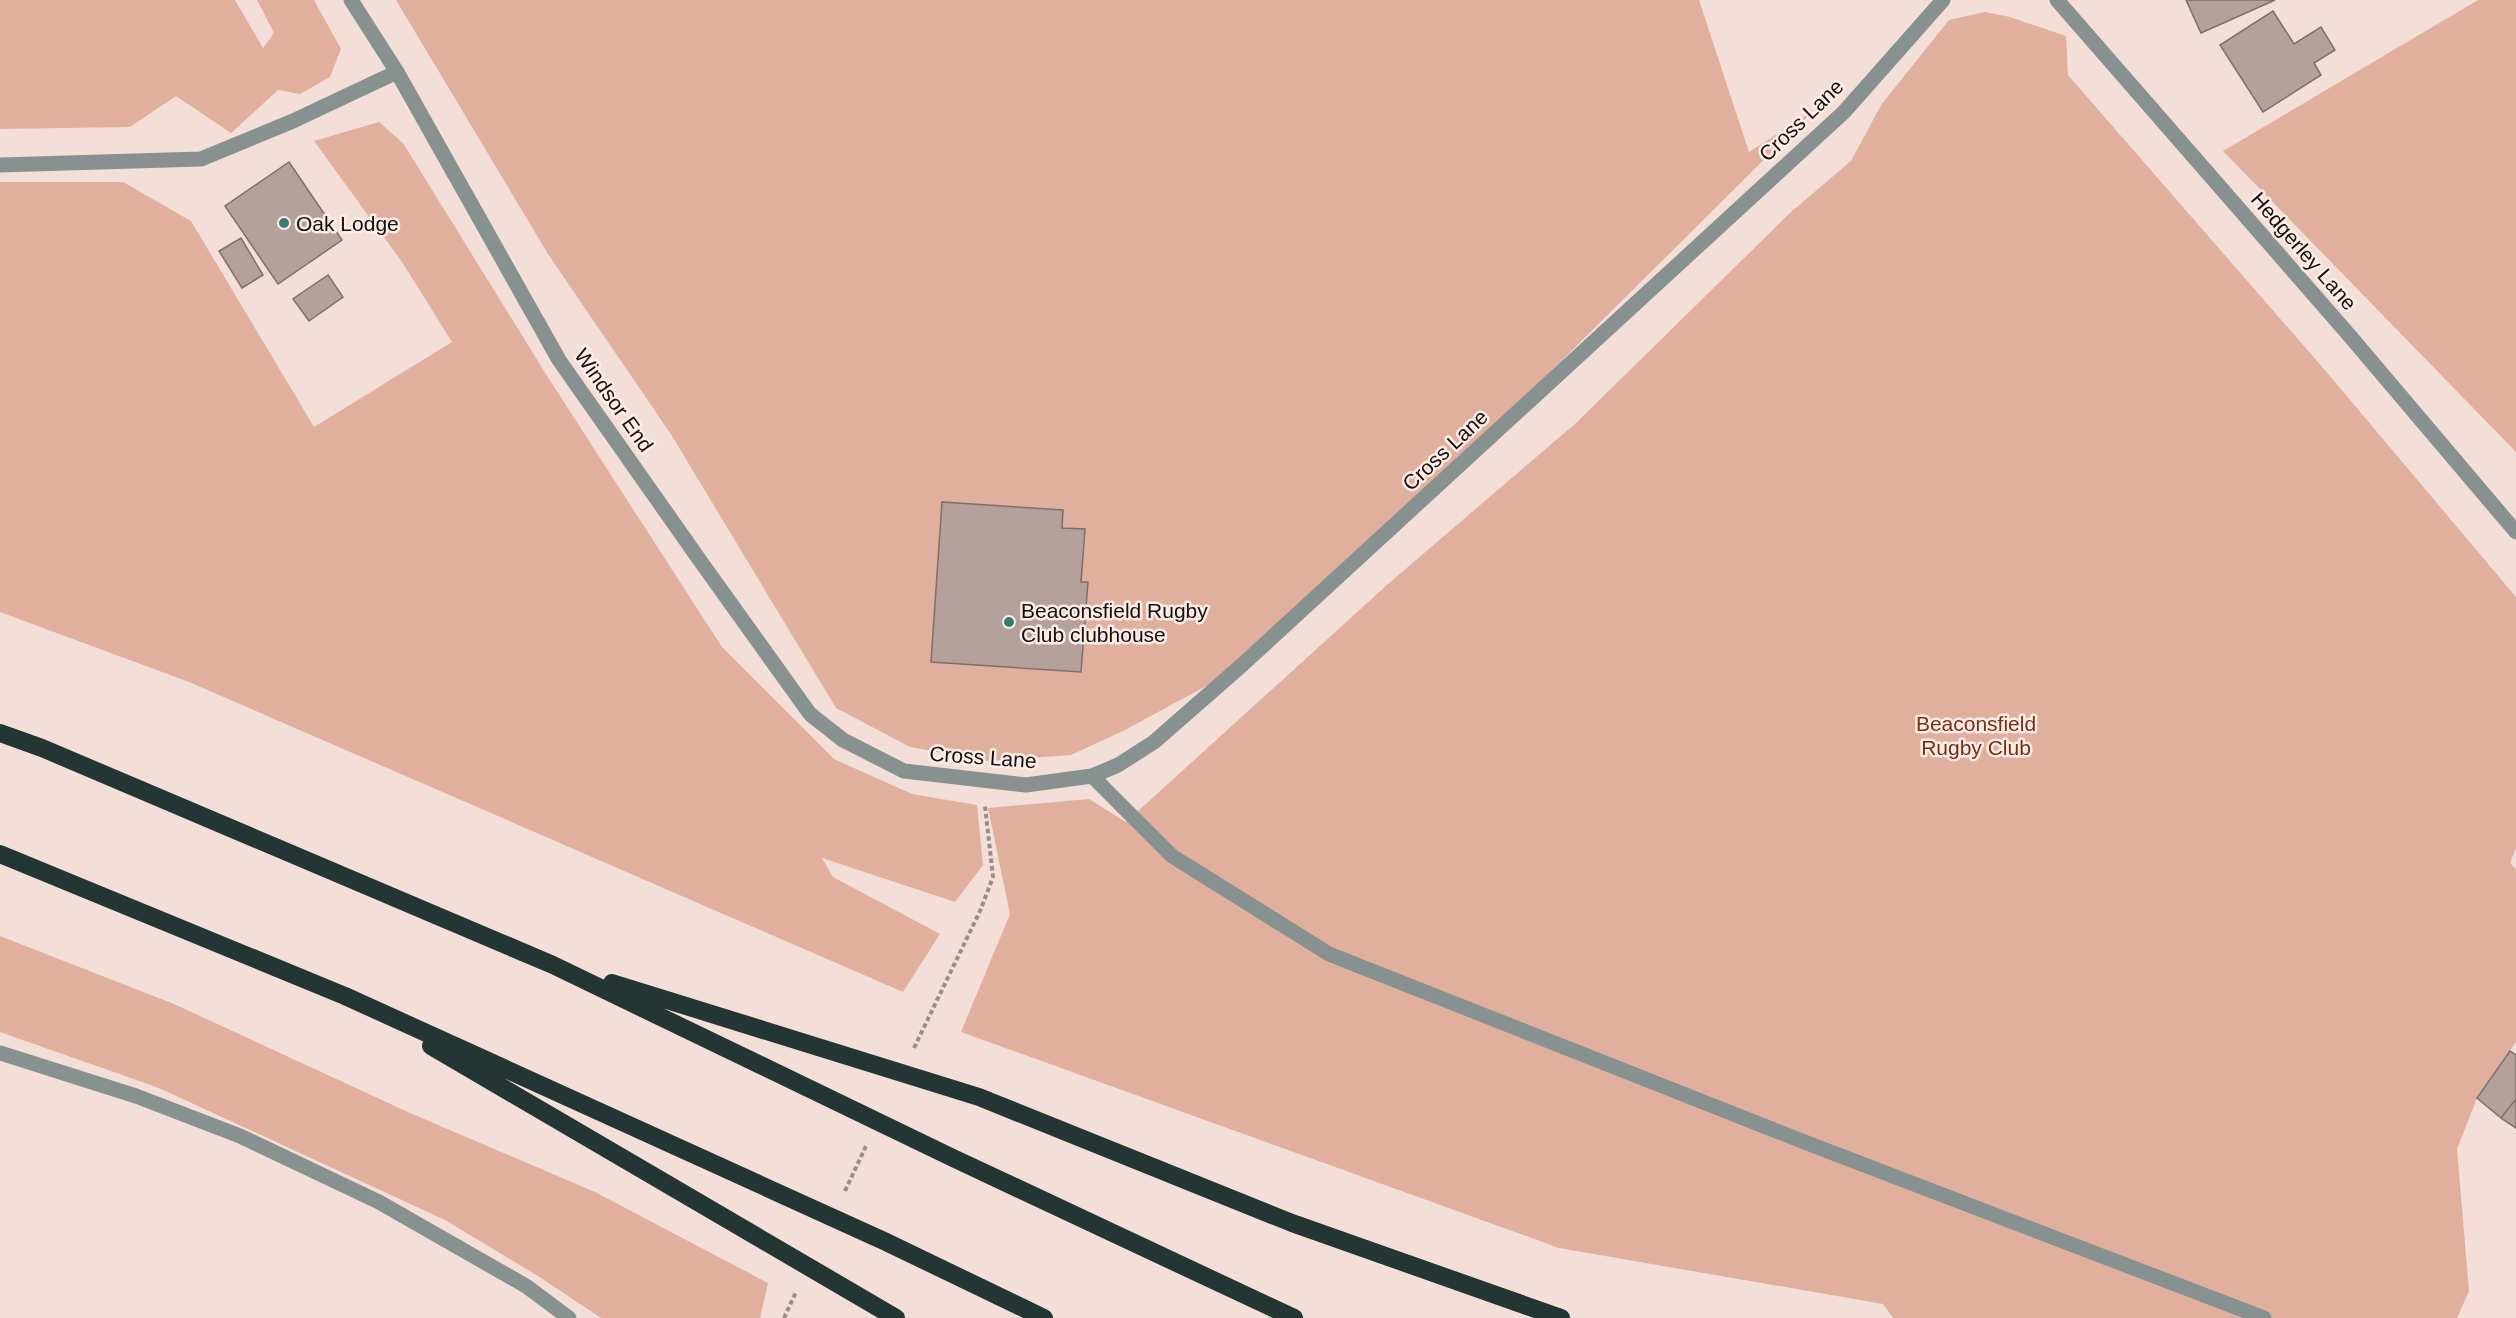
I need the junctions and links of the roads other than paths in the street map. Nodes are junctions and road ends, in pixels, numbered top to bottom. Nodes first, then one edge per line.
1 (351, 0) edge
2 (1943, 0) edge
3 (2057, 0) edge
4 (397, 72) junction
5 (0, 165) edge
6 (2516, 532) edge
7 (0, 733) edge
8 (904, 771) joint
9 (1092, 776) junction
10 (0, 854) edge
11 (553, 965) junction
12 (345, 996) junction
13 (0, 1053) edge
14 (569, 1318) edge
15 (896, 1318) edge
16 (1044, 1318) edge
17 (1294, 1318) edge
18 (1561, 1318) edge
19 (2264, 1318) edge

1 - 4 street, Windsor End
2 - 9 street, Cross Lane
3 - 6 street, Hedgerley Lane
4 - 5 street
4 - 8 street, Windsor End
7 - 11 highway
8 - 9 street, Cross Lane
9 - 19 street
10 - 12 highway
11 - 17 highway
11 - 18 highway
12 - 15 highway
12 - 16 highway
13 - 14 street

